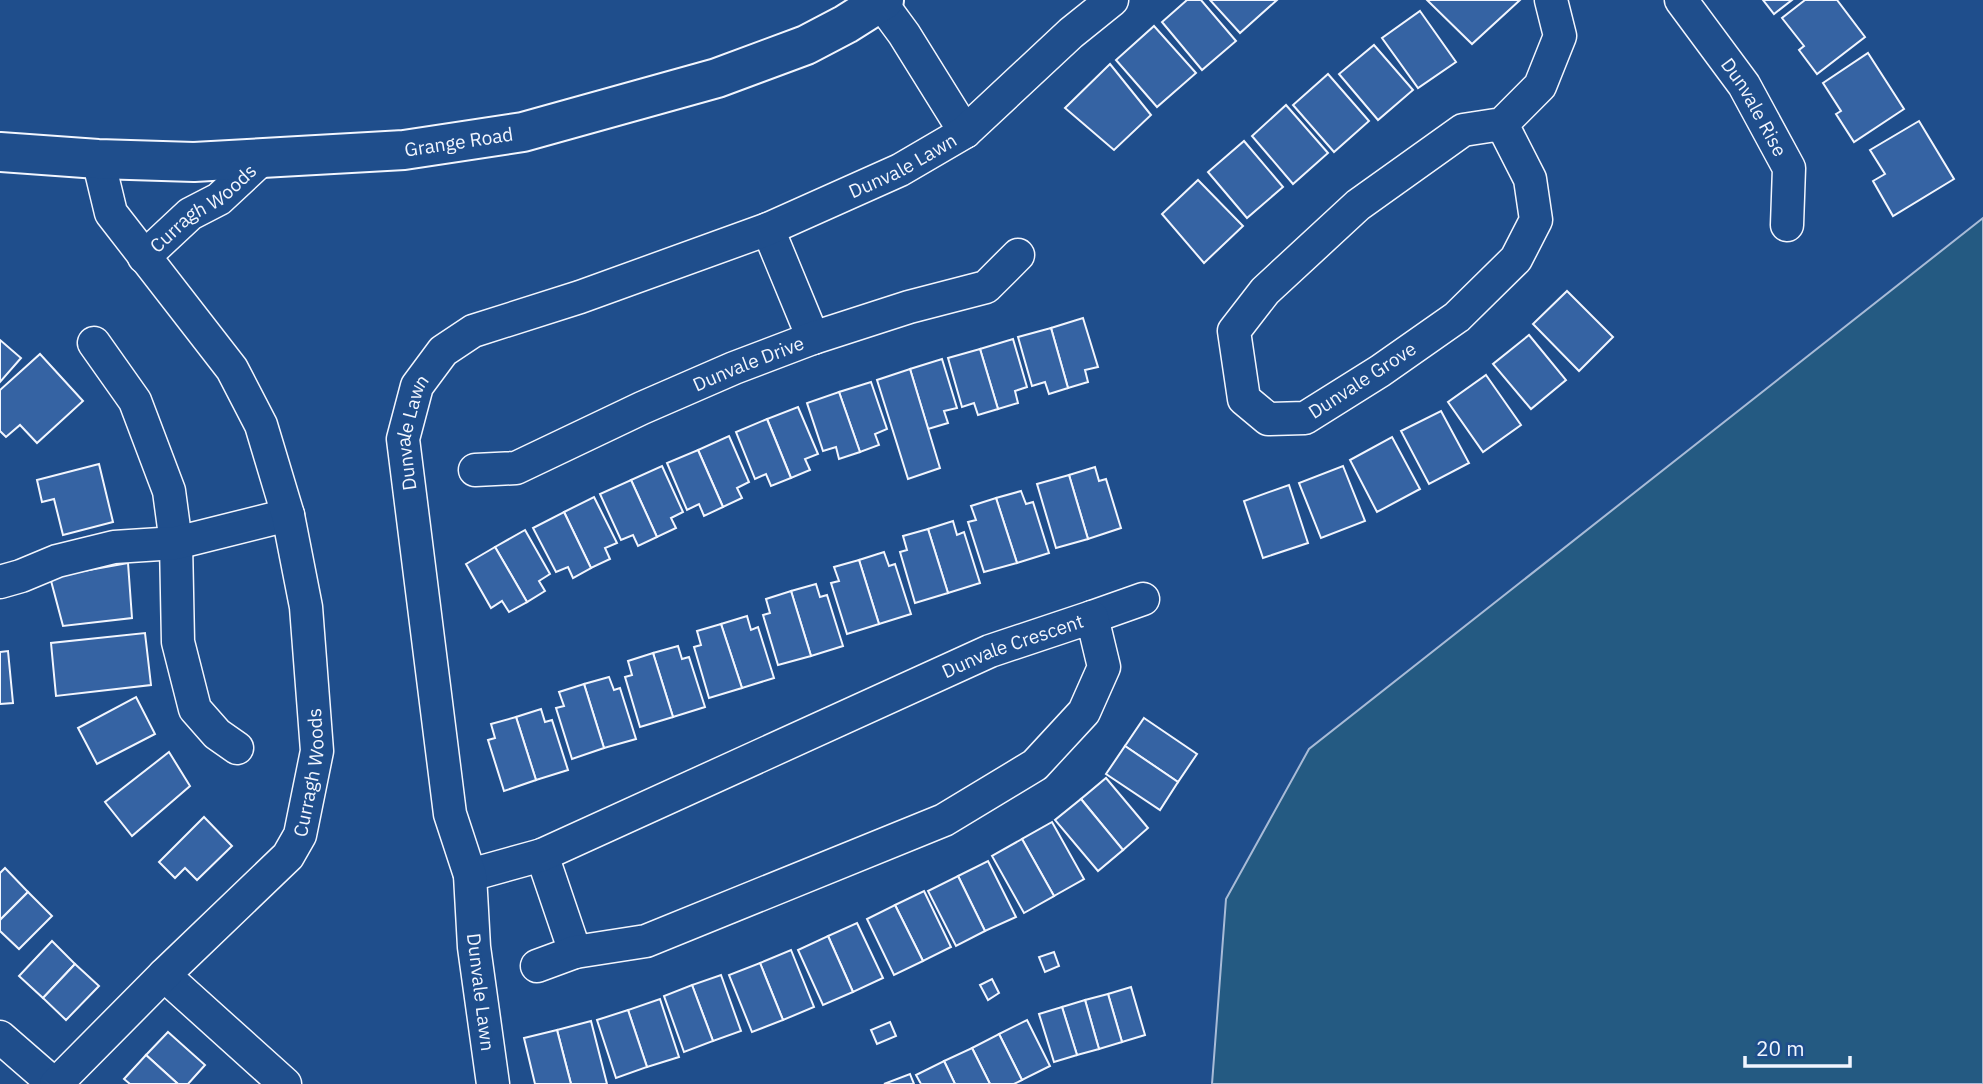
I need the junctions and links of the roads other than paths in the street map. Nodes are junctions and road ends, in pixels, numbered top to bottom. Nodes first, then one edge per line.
1 (1112, 0) edge
2 (1551, 0) edge
3 (1681, 0) edge
4 (881, 1) edge
5 (1502, 124) junction
6 (965, 132) junction
7 (2, 158) edge
8 (262, 158) junction
9 (98, 159) junction
10 (1787, 225) dead end
11 (768, 229) junction
12 (1018, 255) dead end
13 (144, 257) junction
14 (813, 338) junction
15 (94, 342) dead end
16 (475, 470) dead end
17 (288, 515) junction
18 (176, 543) junction
19 (0, 582) edge
20 (1143, 599) dead end
21 (1092, 617) junction
22 (237, 748) dead end
23 (542, 855) junction
24 (470, 874) junction
25 (575, 952) junction
26 (537, 966) dead end
27 (164, 975) junction
28 (0, 1037) edge
29 (55, 1084) edge
30 (285, 1084) edge
31 (493, 1084) edge

1 - 6 street, Dunvale Lawn
2 - 5 street
3 - 10 street, Dunvale Rise
4 - 6 street, Dunvale Lawn
4 - 8 main road, Grange Road
5 - 5 street, Dunvale Grove
6 - 11 street, Dunvale Lawn
7 - 9 main road, Grange Road
8 - 9 main road, Grange Road
8 - 13 street, Curragh Woods
9 - 13 street, Curragh Woods
11 - 14 street
11 - 24 street, Dunvale Lawn
12 - 14 street, Dunvale Drive
13 - 17 street, Curragh Woods
14 - 16 street, Dunvale Drive
15 - 18 street
17 - 18 street
17 - 27 street, Curragh Woods
18 - 19 street
18 - 22 street
20 - 21 street
21 - 23 street, Dunvale Crescent
21 - 25 street, Dunvale Crescent
23 - 24 street, Dunvale Crescent
23 - 25 street
24 - 31 street, Dunvale Lawn
25 - 26 street, Dunvale Crescent
27 - 29 street, Curragh Woods
27 - 30 street
28 - 29 street, Curragh Woods

